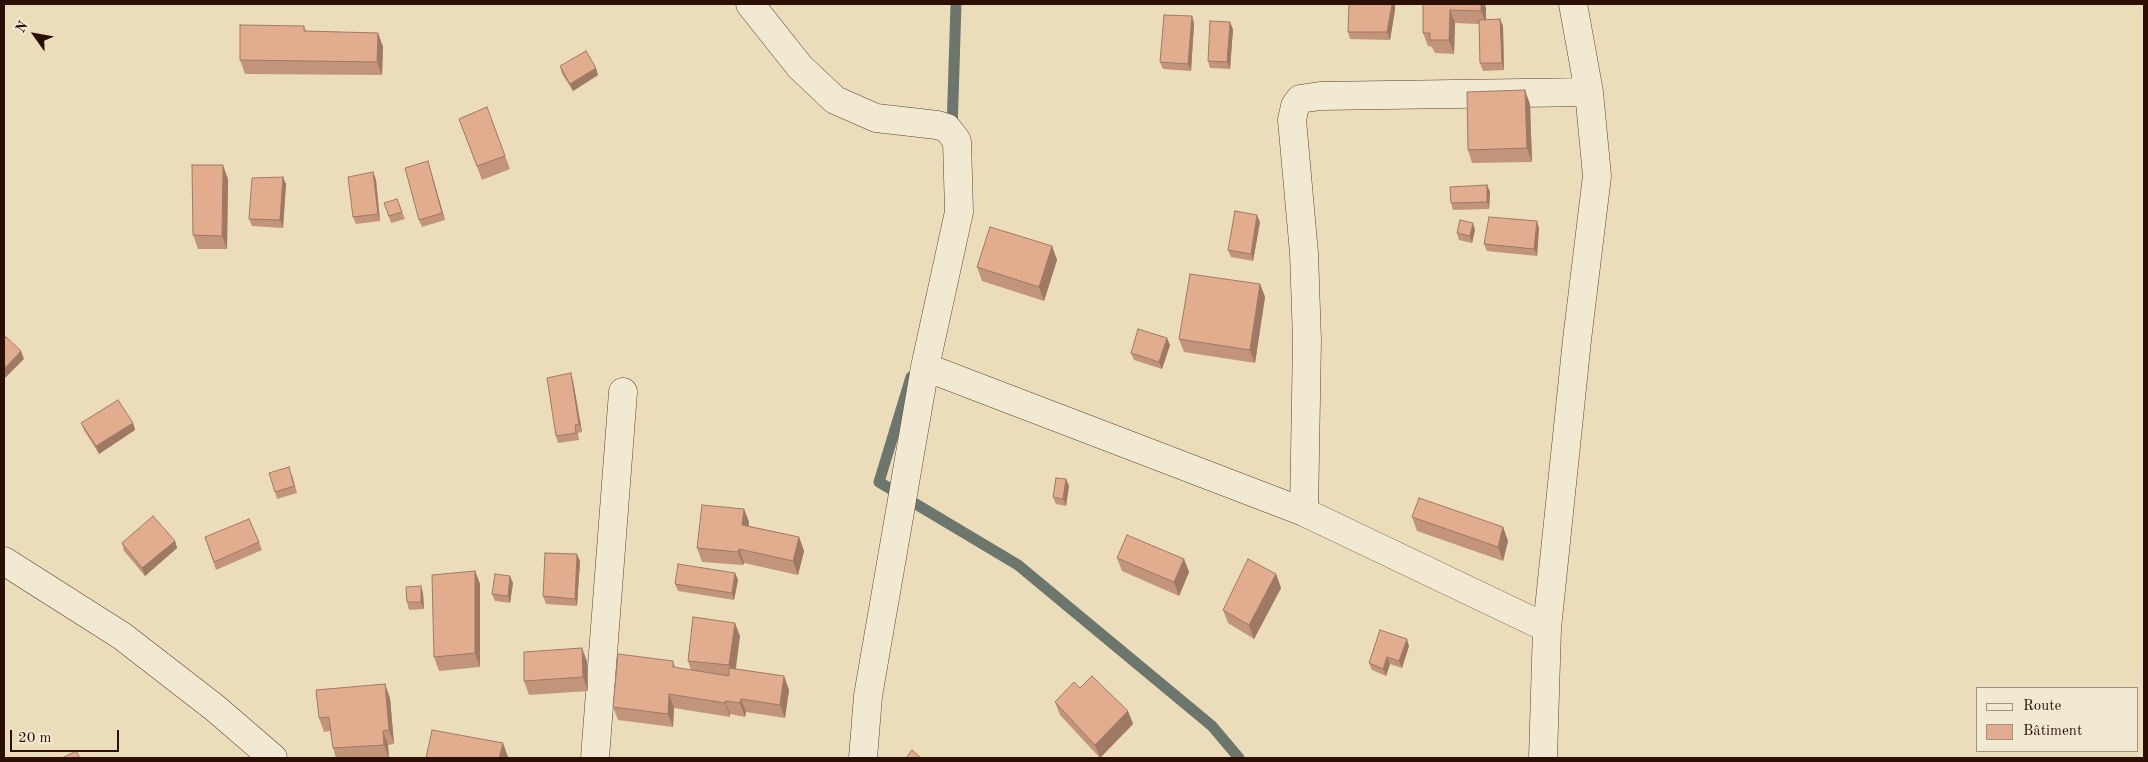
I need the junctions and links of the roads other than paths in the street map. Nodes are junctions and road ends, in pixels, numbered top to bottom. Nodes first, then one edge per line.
1 (750, 4) edge
2 (1574, 4) edge
3 (1589, 92) junction
4 (925, 367) junction
5 (623, 392) dead end
6 (1304, 512) junction
7 (4, 561) edge
8 (1547, 628) junction
9 (273, 758) edge
10 (595, 758) edge
11 (863, 758) edge
12 (1543, 758) edge

1 - 4 street
2 - 3 street
3 - 6 street
3 - 8 street
4 - 6 street
4 - 11 street
5 - 10 street
6 - 8 street
7 - 9 street
8 - 12 street

